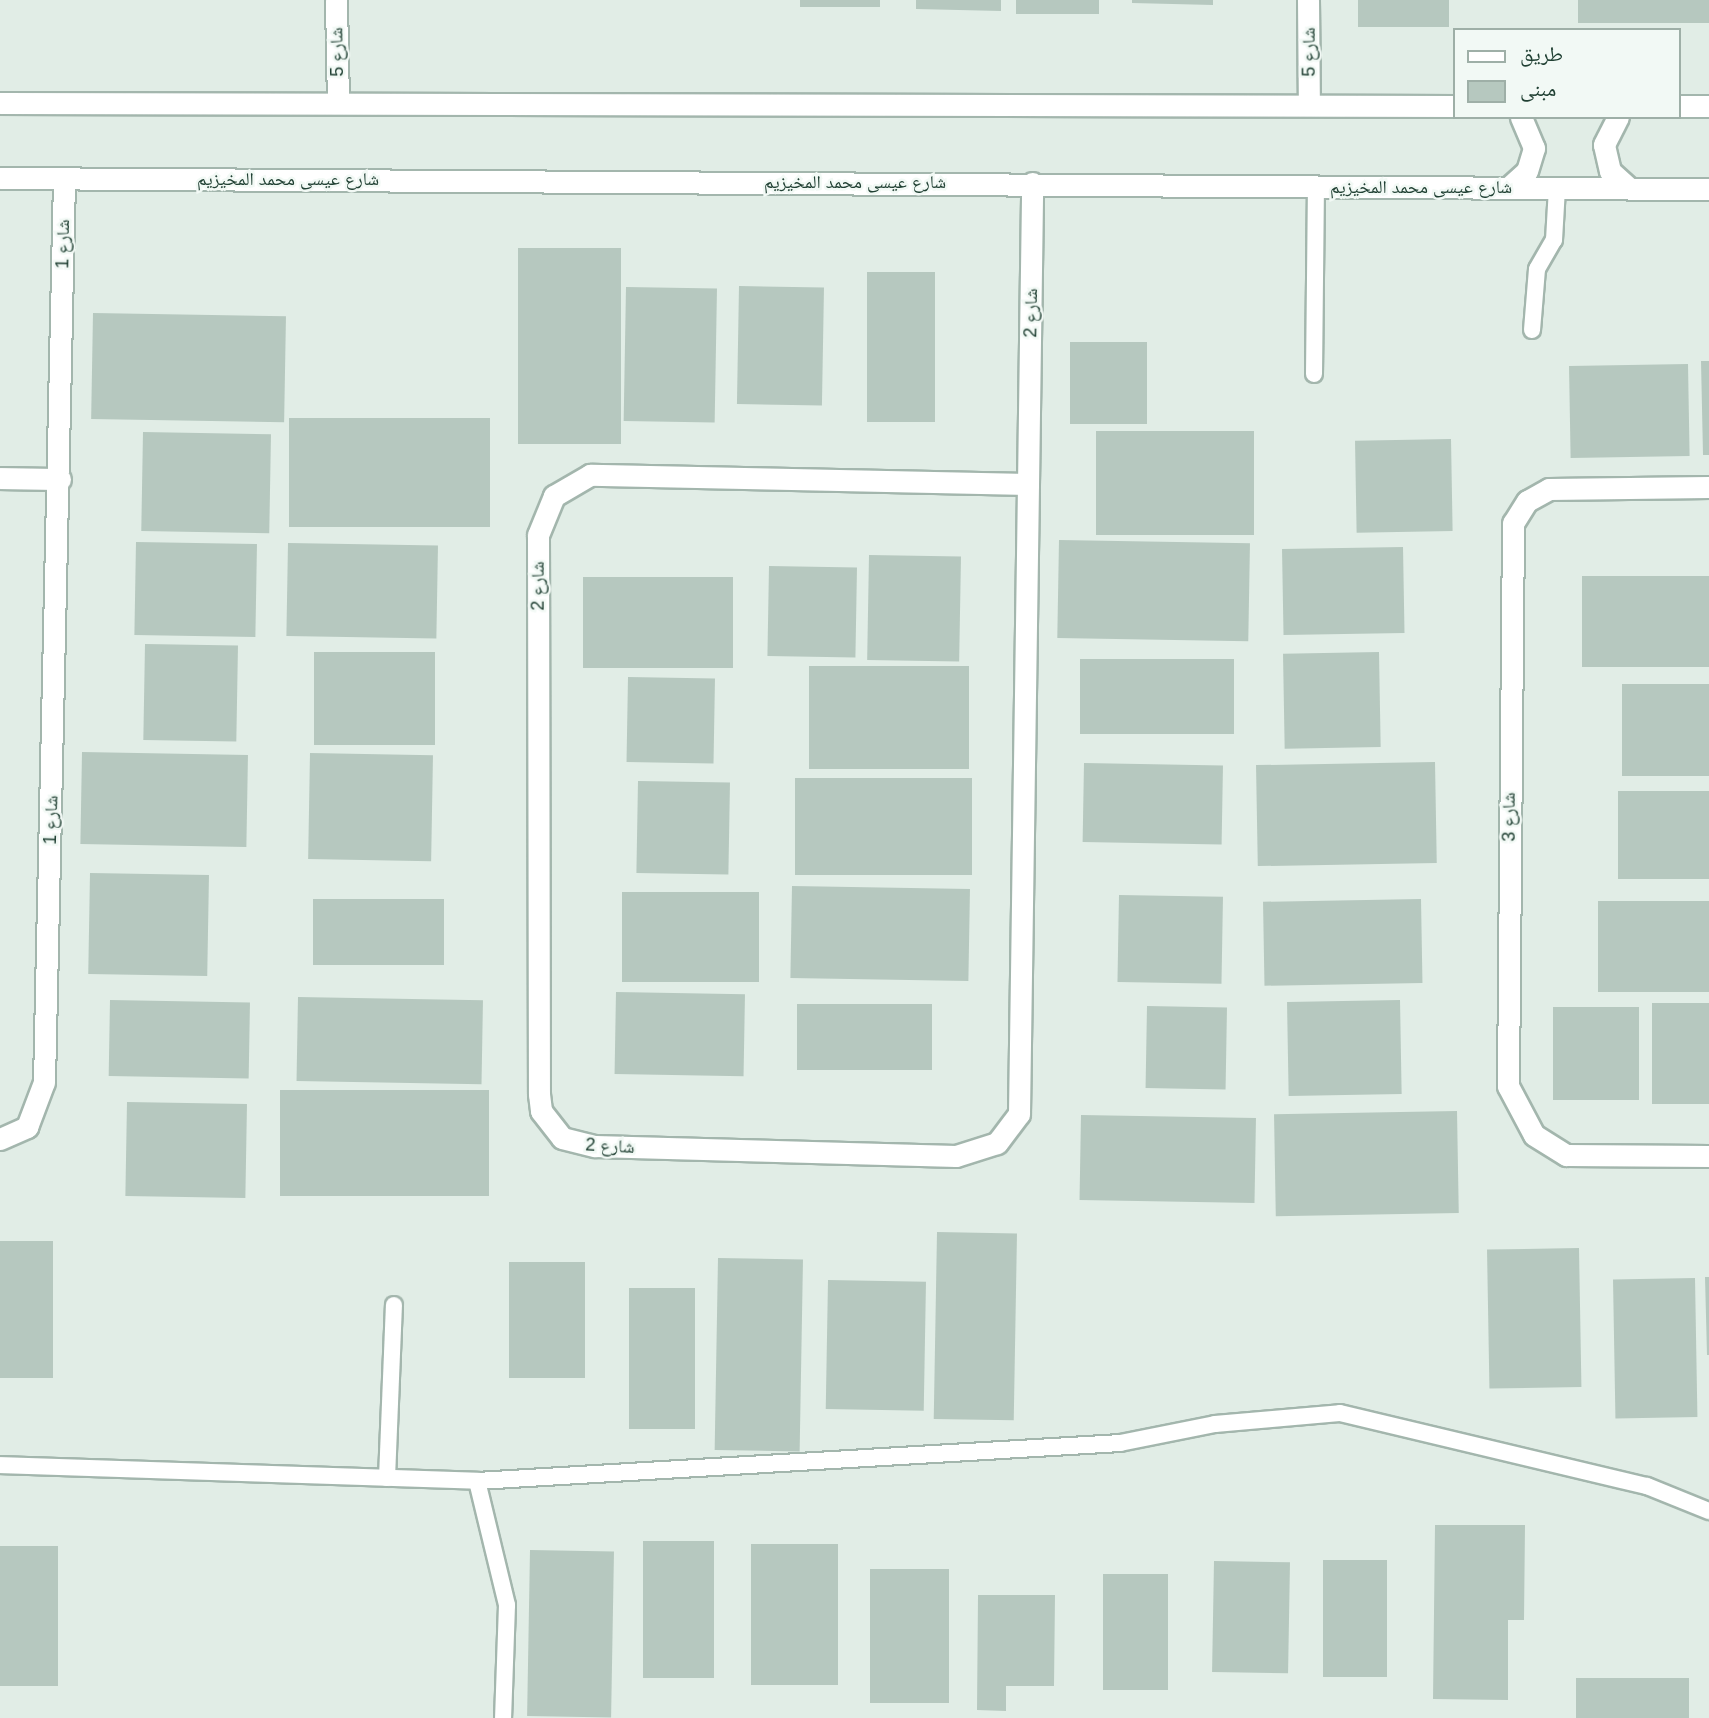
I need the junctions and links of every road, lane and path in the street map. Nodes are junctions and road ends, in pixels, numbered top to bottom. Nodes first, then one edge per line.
1 (336, 0) edge
2 (1308, 0) edge
3 (0, 103) edge
4 (338, 103) junction
5 (1309, 104) junction
6 (1454, 106) edge
7 (1681, 106) edge
8 (1709, 106) edge
9 (1522, 119) edge
10 (1617, 119) edge
11 (0, 178) edge
12 (64, 178) junction
13 (1032, 183) junction
14 (1316, 186) junction
15 (1508, 188) junction
16 (1557, 188) junction
17 (1629, 188) junction
18 (1709, 189) edge
19 (1532, 331) dead end
20 (1314, 374) dead end
21 (0, 478) edge
22 (61, 479) junction
23 (1028, 484) junction
24 (1709, 488) edge
25 (0, 1139) edge
26 (1709, 1156) edge
27 (394, 1305) dead end
28 (0, 1465) edge
29 (387, 1478) junction
30 (477, 1481) junction
31 (1709, 1511) edge
32 (503, 1718) edge

1 - 4 street, شارع 5
2 - 5 street, شارع 5
3 - 4 street
4 - 5 street
5 - 6 street
7 - 8 street
9 - 15 street
10 - 17 street
11 - 12 street, شارع عيسى محمد المخيزيم
12 - 13 street, شارع عيسى محمد المخيزيم
12 - 22 street, شارع 1
13 - 14 street, شارع عيسى محمد المخيزيم
13 - 23 street, شارع 2
14 - 15 street, شارع عيسى محمد المخيزيم
14 - 20 lane
15 - 16 street, شارع عيسى محمد المخيزيم
16 - 17 street, شارع عيسى محمد المخيزيم
16 - 19 lane
17 - 18 street, شارع عيسى محمد المخيزيم
21 - 22 street
22 - 25 street, شارع 1
23 - 23 street, شارع 2
24 - 26 street, شارع 3
27 - 29 lane
28 - 29 lane
29 - 30 lane
30 - 31 lane
30 - 32 lane

